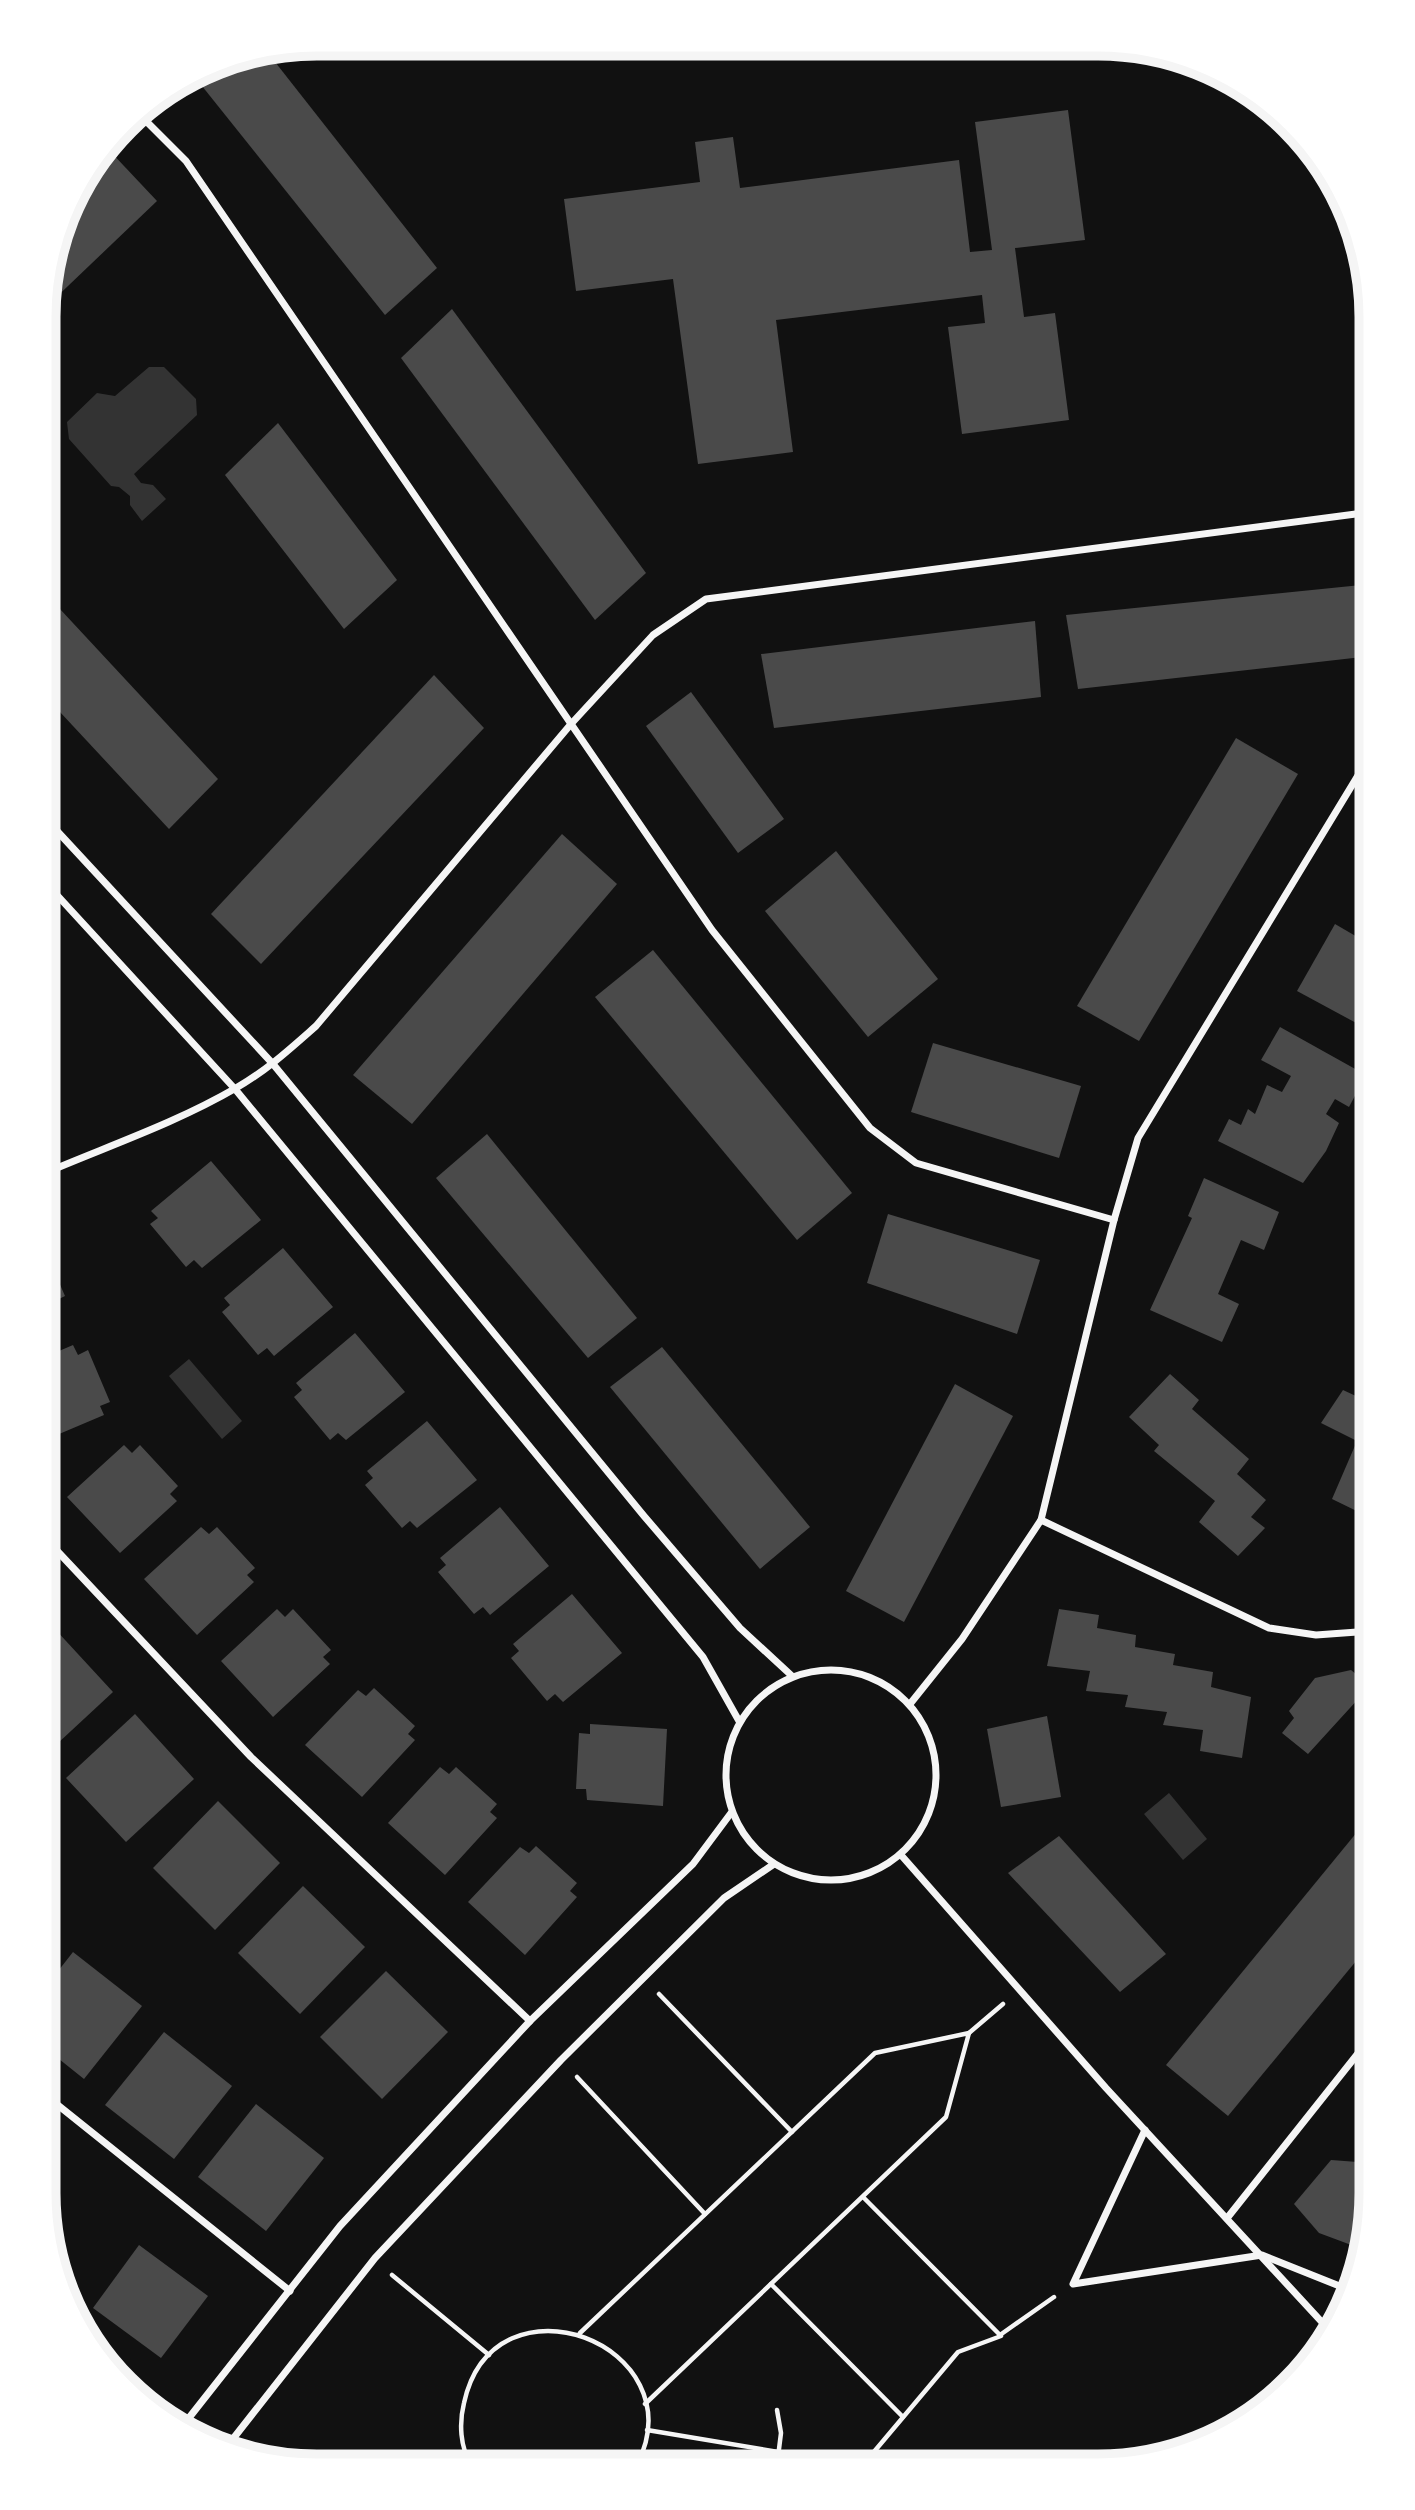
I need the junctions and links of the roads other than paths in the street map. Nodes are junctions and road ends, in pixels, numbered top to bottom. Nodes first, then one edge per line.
1 (146, 121) edge
2 (1359, 514) edge
3 (571, 724) junction
4 (1359, 774) edge
5 (56, 830) edge
6 (56, 894) edge
7 (273, 1064) junction
8 (235, 1089) junction
9 (56, 1168) edge
10 (1114, 1220) junction
11 (1041, 1520) junction
12 (56, 1551) edge
13 (1359, 1632) edge
14 (792, 1676) junction
15 (910, 1704) junction
16 (739, 1721) junction
17 (731, 1813) junction
18 (901, 1855) junction
19 (774, 1864) junction
20 (530, 2021) junction
21 (1359, 2052) edge
22 (56, 2104) edge
23 (1145, 2130) junction
24 (1228, 2217) junction
25 (1262, 2255) junction
26 (1341, 2287) edge
27 (290, 2291) junction
28 (1324, 2324) edge
29 (188, 2420) edge
30 (232, 2440) edge

1 - 3 street
2 - 3 street
3 - 7 street
3 - 10 street
4 - 10 street
5 - 7 street
6 - 8 street
7 - 8 street
7 - 14 street
8 - 9 street
8 - 16 street
10 - 11 street
11 - 13 street
11 - 15 street
12 - 20 street
14 - 15 street
14 - 16 street
15 - 18 street
16 - 17 street
17 - 19 street
17 - 20 street
18 - 19 street
18 - 23 street
19 - 30 street
20 - 27 street
21 - 24 street
22 - 27 street
23 - 24 street
23 - 25 street
24 - 25 street
25 - 26 street
25 - 28 street
27 - 29 street

